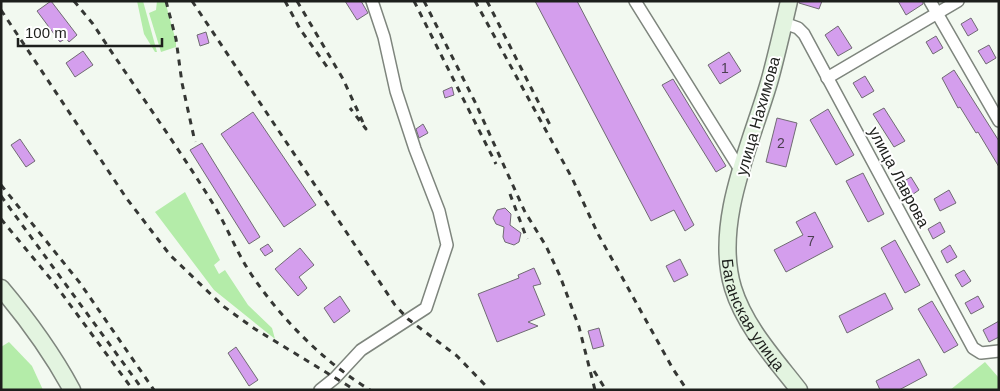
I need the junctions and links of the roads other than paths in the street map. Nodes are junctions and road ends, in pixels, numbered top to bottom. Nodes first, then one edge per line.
1 (372, 1) edge
2 (634, 1) edge
3 (789, 1) edge
4 (930, 1) edge
5 (958, 1) edge
6 (937, 13) junction
7 (784, 23) junction
8 (827, 78) junction
9 (999, 121) edge
10 (741, 171) junction
11 (728, 230) joint
12 (1, 288) edge
13 (999, 351) edge
14 (72, 390) edge
15 (320, 390) edge
16 (799, 390) edge

1 - 15 street
2 - 10 street
3 - 7 street, улица Нахимова
4 - 6 street
5 - 6 street
6 - 8 street
6 - 9 street
7 - 8 street, улица Лаврова
7 - 10 street, улица Нахимова
8 - 13 street, улица Лаврова
10 - 11 street, улица Нахимова
11 - 16 street, Баганская улица
12 - 14 street

